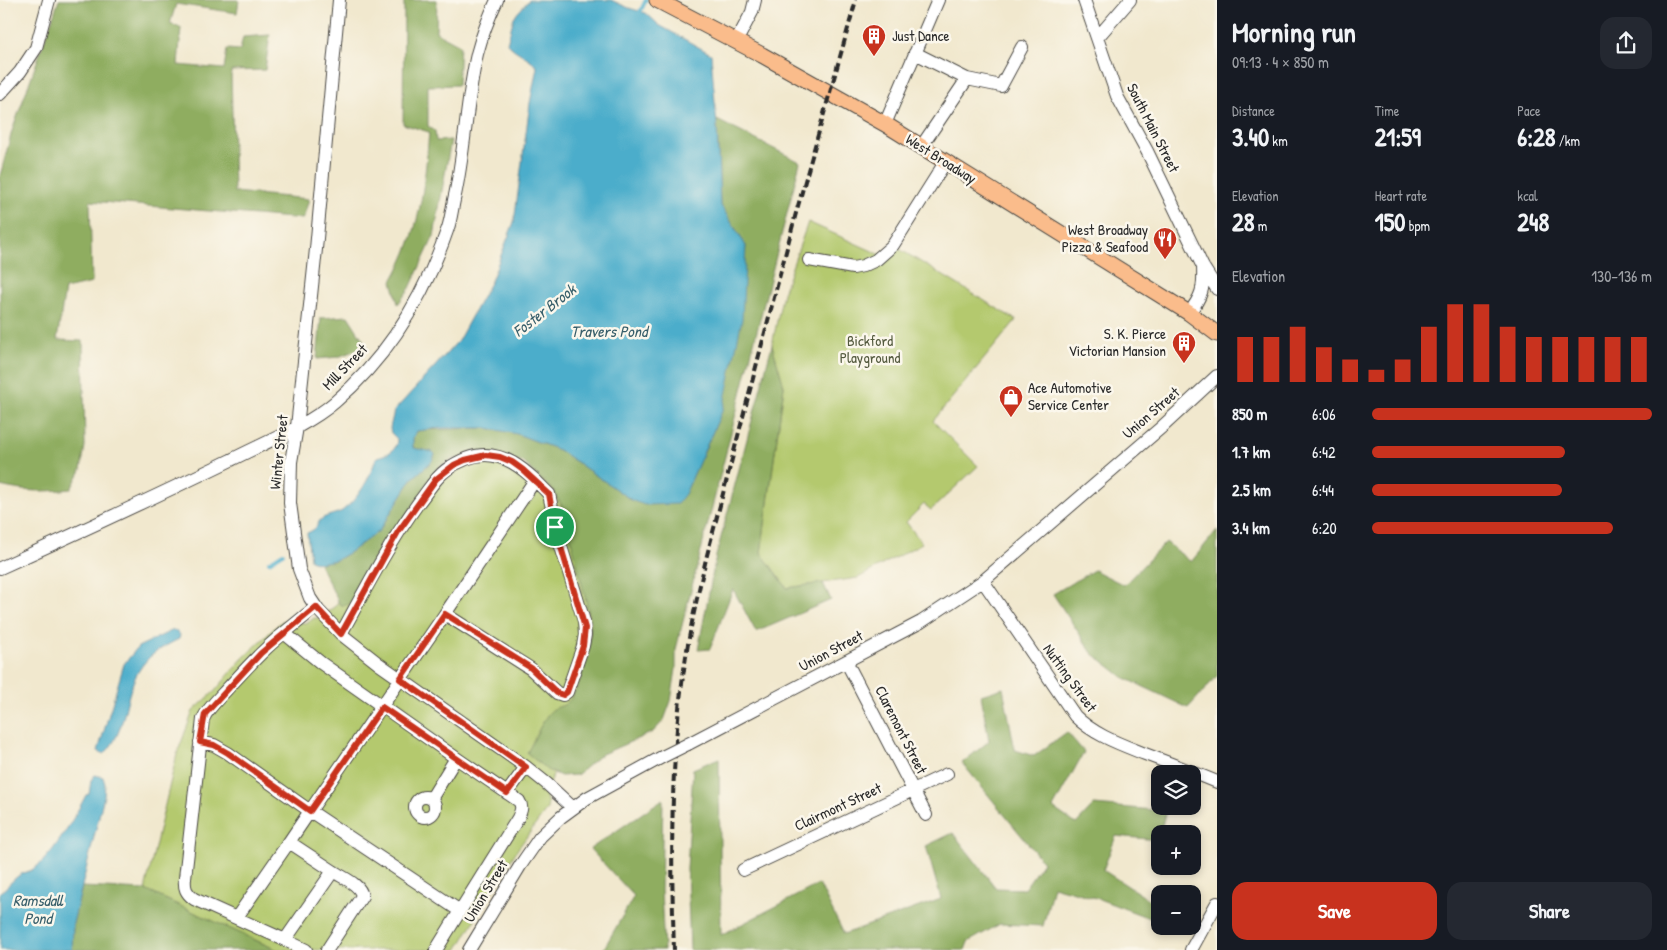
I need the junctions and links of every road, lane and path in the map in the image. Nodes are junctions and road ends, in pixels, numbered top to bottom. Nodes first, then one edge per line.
1 (49, 0) edge
2 (339, 0) edge
3 (755, 0) edge
4 (938, 0) edge
5 (1084, 0) edge
6 (1130, 0) edge
7 (658, 1) edge
8 (497, 2) edge
9 (1097, 38) junction
10 (736, 42) junction
11 (1022, 47) dead end
12 (916, 53) junction
13 (967, 80) junction
14 (0, 94) edge
15 (885, 124) junction
16 (921, 146) junction
17 (946, 162) junction
18 (809, 260) dead end
19 (1203, 267) junction
20 (1217, 289) edge
21 (1189, 314) junction
22 (1217, 334) edge
23 (1217, 376) edge
24 (297, 427) junction
25 (535, 480) junction
26 (0, 568) edge
27 (983, 581) junction
28 (316, 607) junction
29 (445, 614) junction
30 (284, 633) junction
31 (341, 634) junction
32 (846, 661) junction
33 (400, 679) junction
34 (382, 707) junction
35 (200, 742) junction
36 (456, 758) junction
37 (526, 767) junction
38 (947, 774) dead end
39 (1217, 782) edge
40 (913, 790) junction
41 (507, 793) junction
42 (431, 799) dead end
43 (573, 808) junction
44 (310, 811) junction
45 (926, 814) dead end
46 (289, 842) junction
47 (743, 870) dead end
48 (333, 871) junction
49 (1217, 902) edge
50 (460, 911) junction
51 (237, 917) junction
52 (285, 940) junction
53 (306, 950) edge
54 (327, 950) edge
55 (436, 950) edge
56 (469, 950) edge
57 (1191, 950) edge

1 - 14 street
2 - 24 street, Winter Street
3 - 10 street
4 - 12 street
5 - 9 street, South Main Street
6 - 9 street
7 - 10 main road, West Broadway
8 - 24 street, Mill Street
9 - 19 street, South Main Street
10 - 15 main road, West Broadway
11 - 13 street
12 - 13 street
12 - 15 street
13 - 16 street
15 - 16 main road, West Broadway
16 - 17 main road, West Broadway
17 - 18 street
17 - 21 main road, West Broadway
19 - 20 street, South Main Street
19 - 21 street, South Main Street
21 - 22 main road, West Broadway
23 - 27 street, Union Street
24 - 26 street, Mill Street
24 - 28 street, Winter Street
25 - 29 street
25 - 29 street
25 - 31 street
27 - 32 street, Union Street
27 - 39 street, Nutting Street
28 - 30 street
28 - 31 street, Winter Street
29 - 33 street
30 - 34 street
30 - 35 street
31 - 33 street, Winter Street
32 - 40 street, Claremont Street
32 - 43 street, Union Street, bridge
33 - 34 street
33 - 37 street, Winter Street
34 - 36 street
34 - 44 street
35 - 44 street
35 - 51 street
36 - 41 street
36 - 42 street
37 - 41 street
37 - 43 street, Winter Street
38 - 40 street, Clairmont Street
40 - 45 street, Claremont Street
40 - 47 street, Clairmont Street
41 - 50 street
43 - 56 street, Union Street
44 - 46 street
44 - 50 street
46 - 48 street
46 - 51 street
48 - 52 street
48 - 54 street
49 - 57 street
50 - 55 street
51 - 52 street
52 - 53 street

